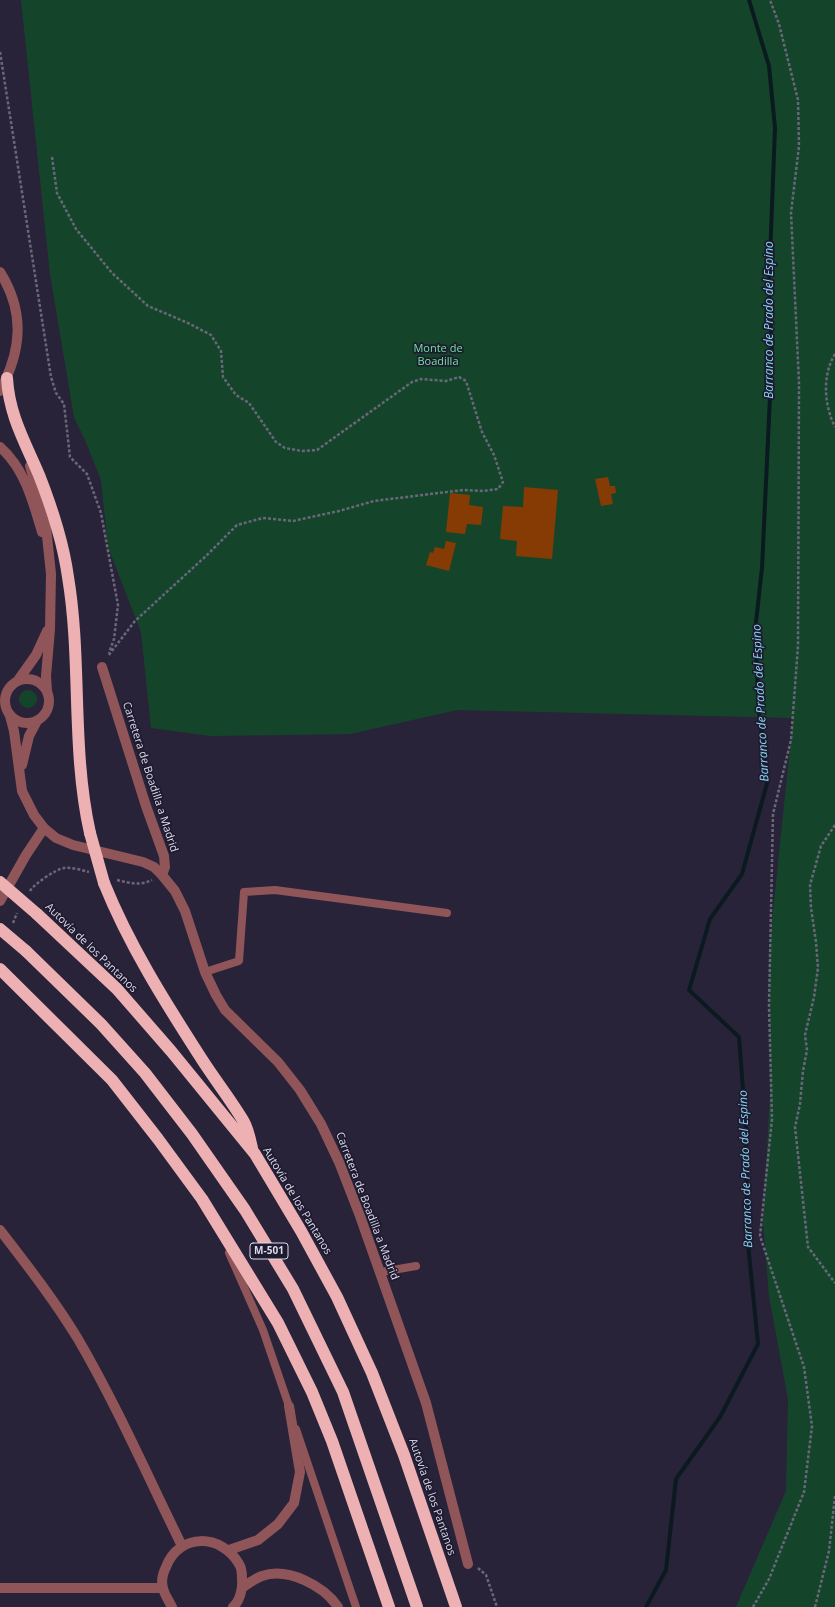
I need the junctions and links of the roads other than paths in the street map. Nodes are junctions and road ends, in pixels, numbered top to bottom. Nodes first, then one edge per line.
1 (0, 272) edge
2 (7, 378) junction
3 (0, 391) edge
4 (17, 427) junction
5 (0, 447) edge
6 (50, 558) junction
7 (50, 620) junction
8 (102, 667) road end
9 (19, 679) junction
10 (47, 691) junction
11 (10, 716) junction
12 (37, 721) junction
13 (21, 779) junction
14 (44, 828) junction
15 (162, 875) junction
16 (0, 882) edge
17 (0, 901) edge
18 (447, 913) dead end
19 (0, 929) edge
20 (0, 969) edge
21 (205, 972) junction
22 (255, 1154) junction
23 (202, 1199) junction
24 (0, 1230) edge
25 (416, 1266) dead end
26 (380, 1272) junction
27 (288, 1406) junction
28 (182, 1546) junction
29 (229, 1550) junction
30 (468, 1564) road end
31 (243, 1587) junction
32 (0, 1588) edge
33 (163, 1588) junction
34 (172, 1607) edge
35 (233, 1607) edge
36 (338, 1607) edge
37 (356, 1607) edge
38 (389, 1607) edge
39 (417, 1607) edge
40 (456, 1607) edge

1 - 2 street
2 - 3 street
2 - 4 highway
4 - 6 street
4 - 22 highway, bridge
5 - 6 street
6 - 7 street
7 - 9 street
7 - 10 street
8 - 15 street, Carretera de Boadilla a Madrid
9 - 10 street
9 - 11 street
10 - 12 street
11 - 12 street
11 - 13 street
12 - 13 street
13 - 14 street
14 - 15 street
14 - 17 street
15 - 21 street, Carretera de Boadilla a Madrid
16 - 22 highway, Autovía de los Pantanos, bridge
18 - 21 lane
19 - 39 highway, M-501, bridge
20 - 23 highway
21 - 26 street, Carretera de Boadilla a Madrid
22 - 40 highway, Autovía de los Pantanos
23 - 27 lane
23 - 38 highway
24 - 28 street
25 - 26 lane
26 - 30 street, Carretera de Boadilla a Madrid
27 - 29 street
27 - 37 lane
28 - 29 street
28 - 33 street
29 - 31 street
31 - 35 street
31 - 36 street
32 - 33 street
33 - 34 street

